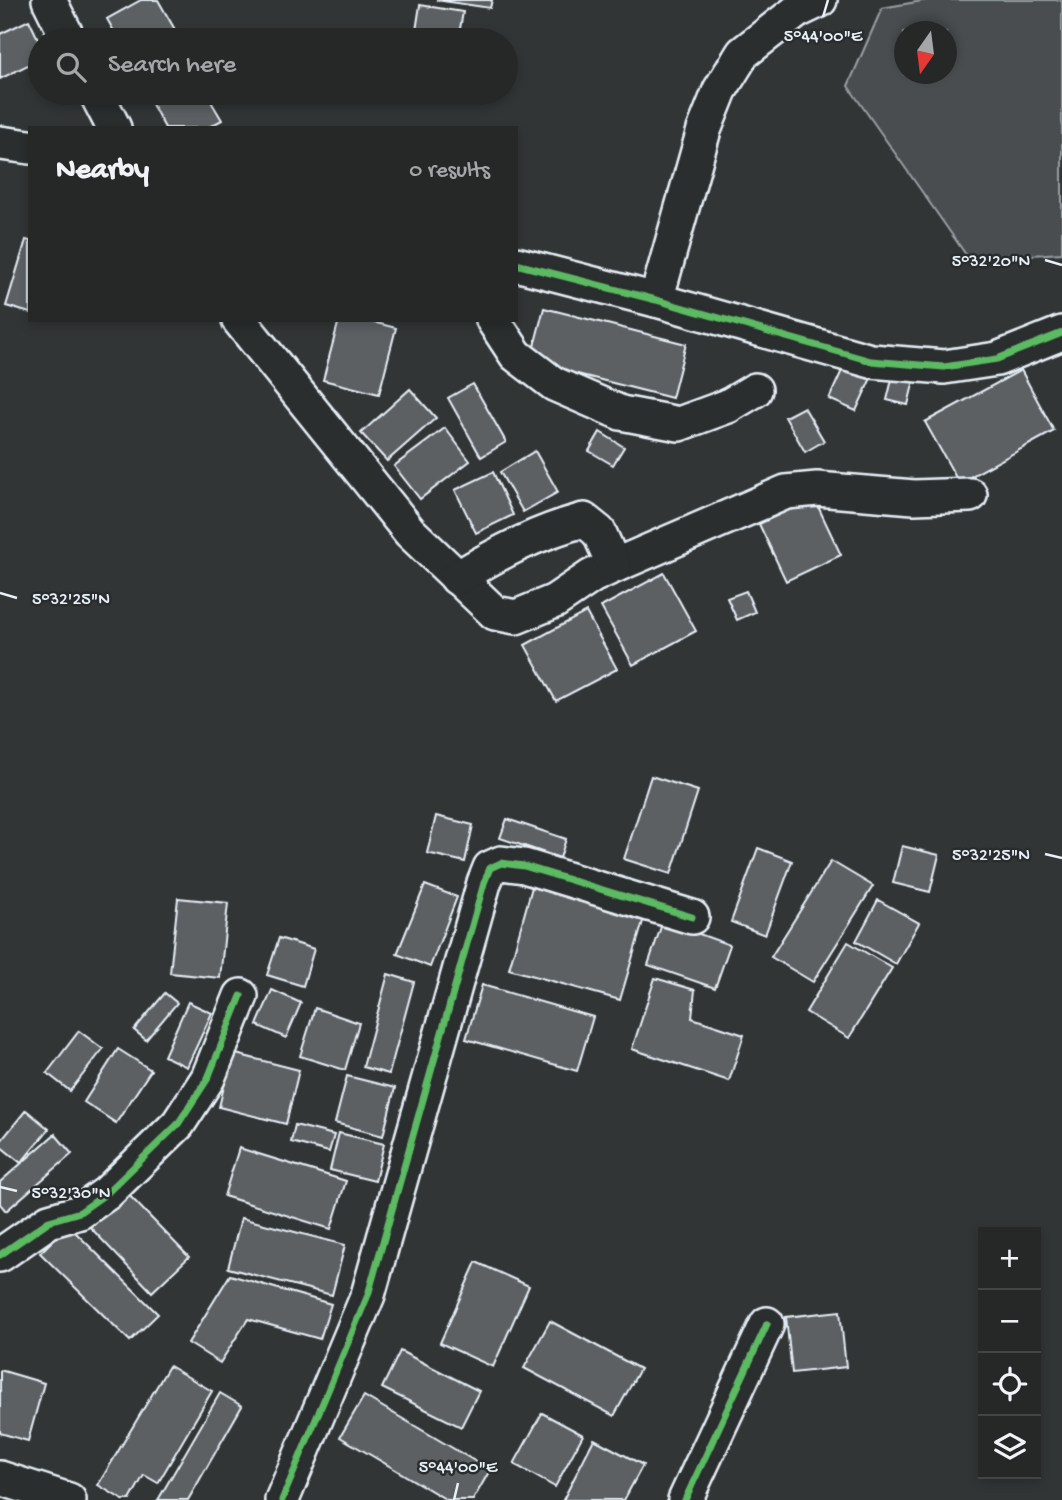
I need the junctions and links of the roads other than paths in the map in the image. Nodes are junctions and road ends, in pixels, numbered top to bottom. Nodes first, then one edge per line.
1 (49, 0) edge
2 (820, 0) edge
3 (63, 28) edge
4 (102, 105) edge
5 (113, 126) edge
6 (0, 143) edge
7 (28, 147) edge
8 (518, 265) edge
9 (656, 300) junction
10 (241, 322) edge
11 (494, 322) edge
12 (1062, 333) edge
13 (755, 390) dead end
14 (970, 495) dead end
15 (614, 565) junction
16 (457, 578) junction
17 (691, 917) dead end
18 (241, 996) dead end
19 (0, 1255) edge
20 (767, 1324) dead end
21 (0, 1478) edge
22 (69, 1500) edge
23 (282, 1500) edge
24 (685, 1500) edge

1 - 3 street
2 - 9 street
4 - 5 street
6 - 7 street
8 - 9 street
9 - 12 street
10 - 16 street
11 - 13 street
14 - 15 street
15 - 16 street
15 - 16 street
17 - 23 street
18 - 19 street
20 - 24 street
21 - 22 street

